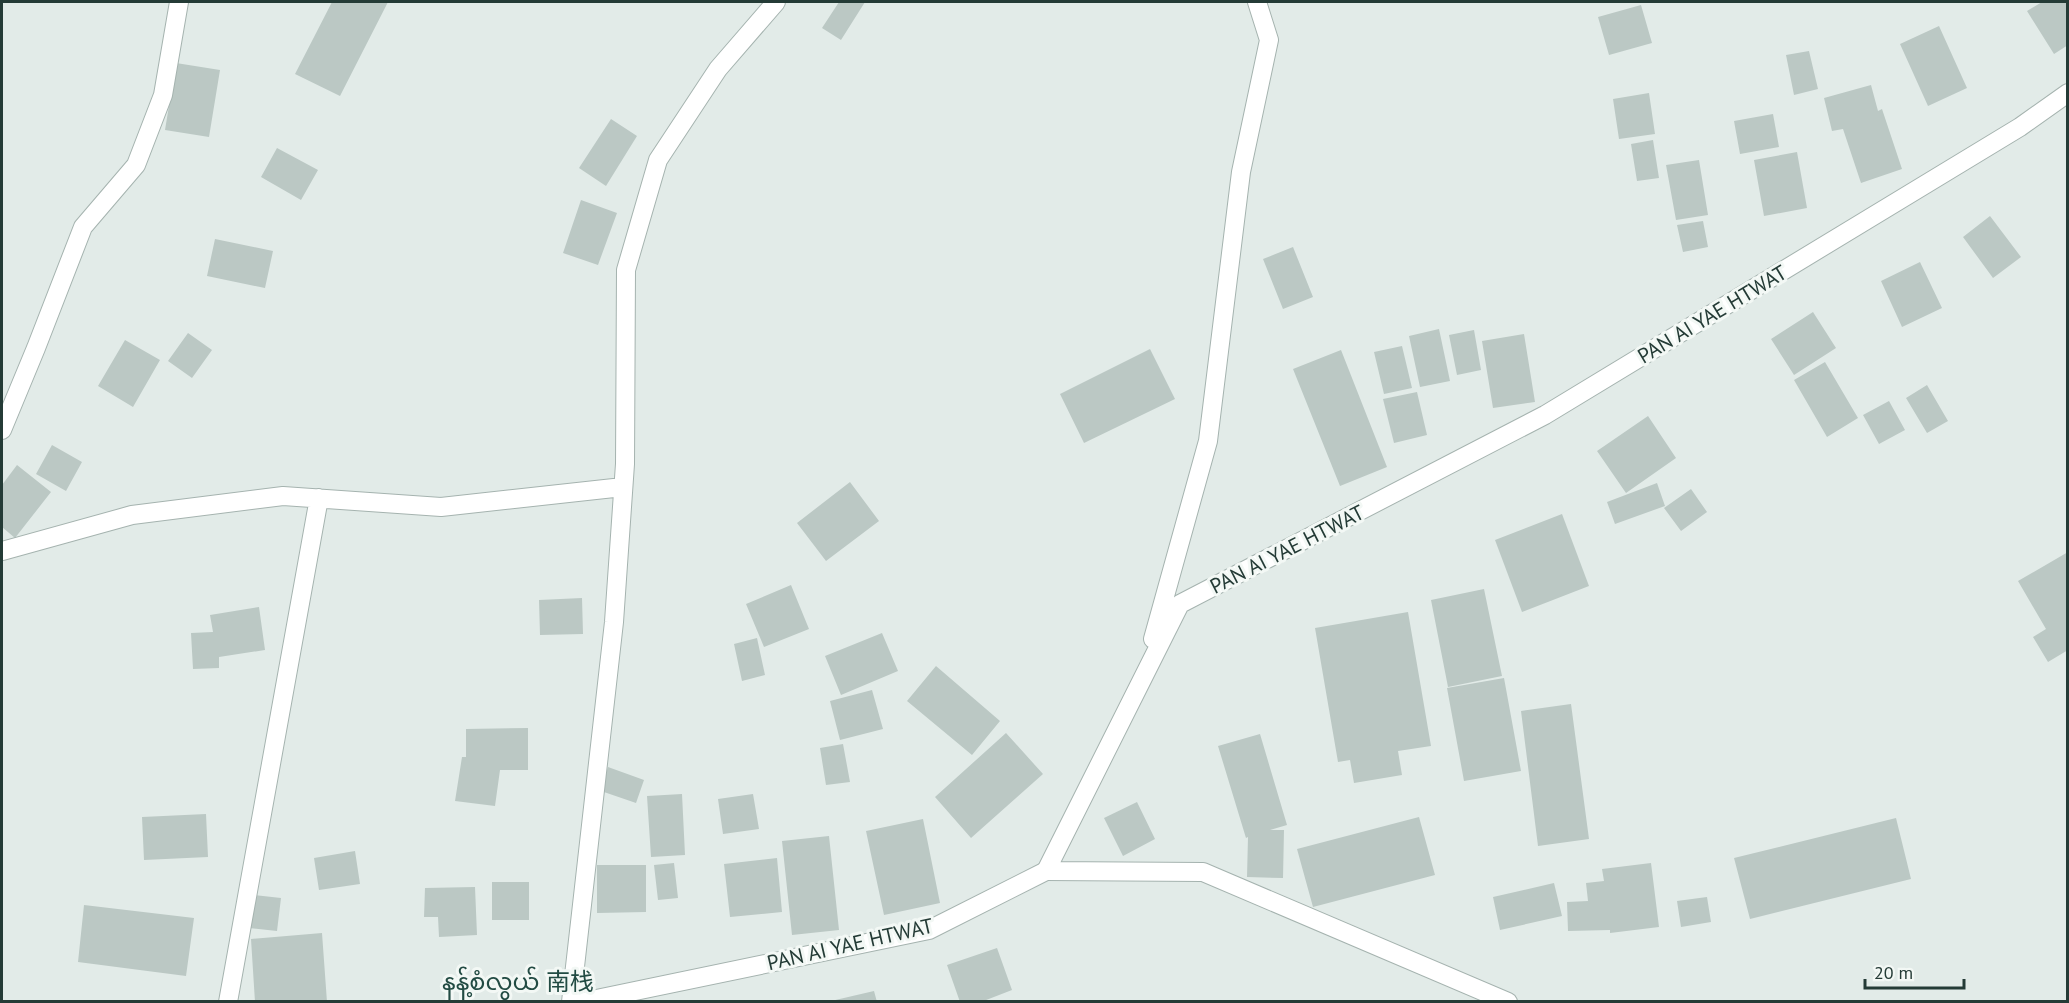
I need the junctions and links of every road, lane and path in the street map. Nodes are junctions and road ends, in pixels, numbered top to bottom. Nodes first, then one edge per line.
1 (179, 2) edge
2 (776, 2) edge
3 (1257, 2) edge
4 (2067, 93) edge
5 (2, 430) edge
6 (623, 487) junction
7 (319, 498) junction
8 (2, 550) edge
9 (1143, 675) junction
10 (1046, 871) junction
11 (228, 1002) edge
12 (571, 1002) edge
13 (582, 1002) edge
14 (1508, 1002) edge

1 - 5 street
2 - 6 street
3 - 9 street
4 - 9 street, PAN AI YAE HTWAT
6 - 7 street
6 - 12 street
7 - 8 street
7 - 11 street
9 - 10 street, PAN AI YAE HTWAT
10 - 13 street, PAN AI YAE HTWAT
10 - 14 street

